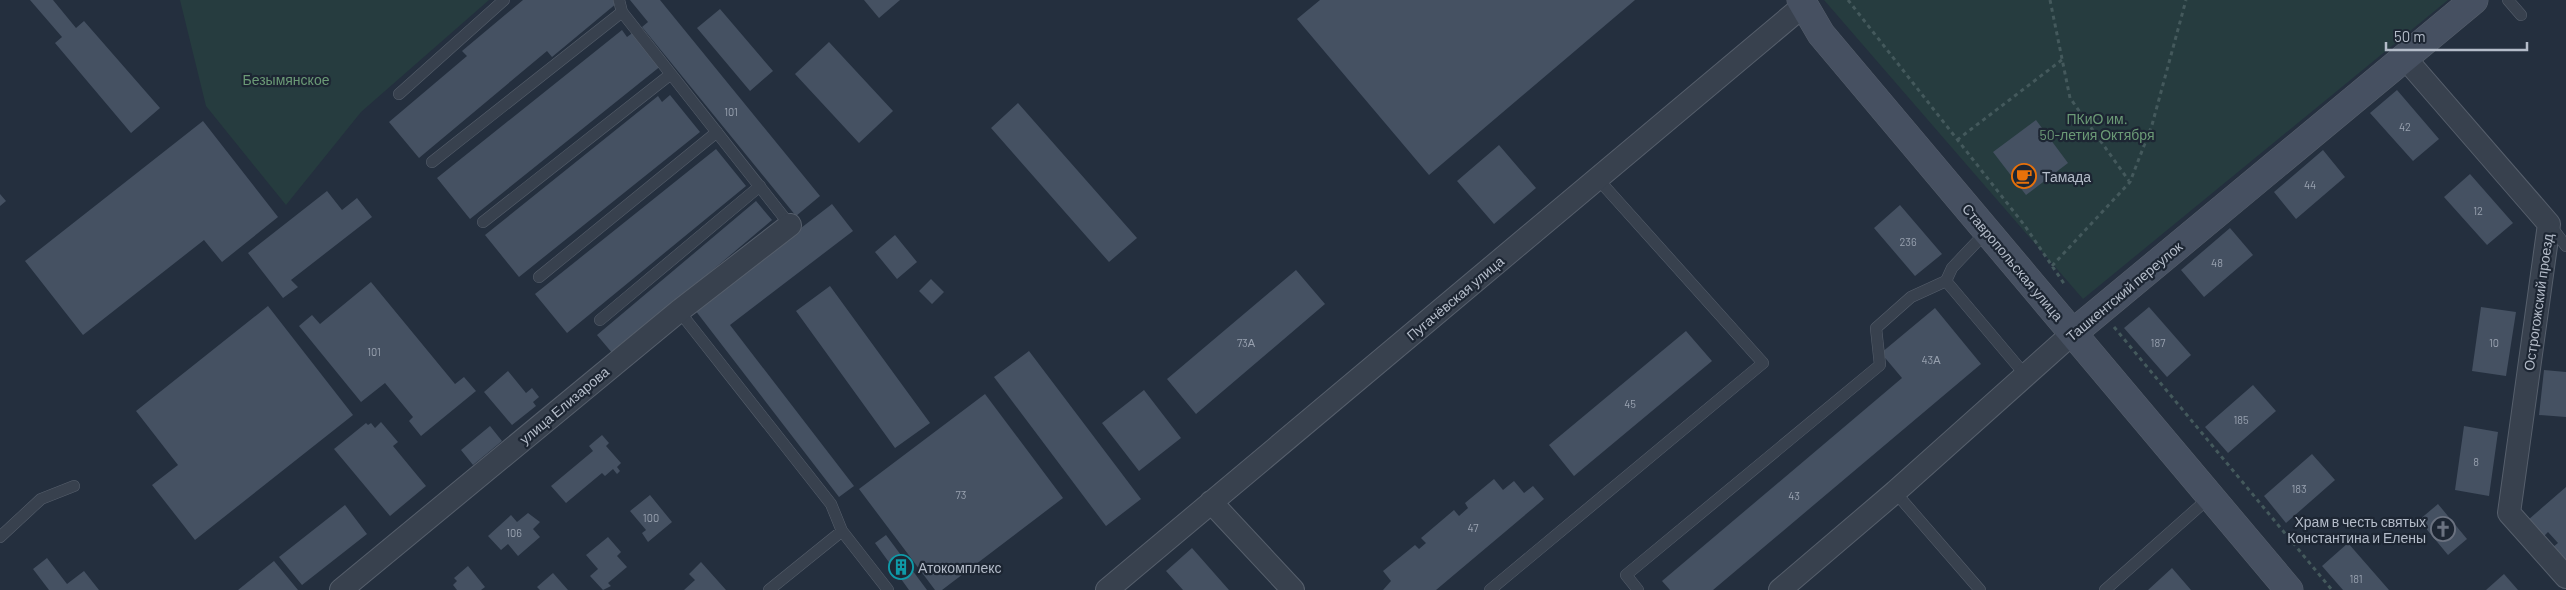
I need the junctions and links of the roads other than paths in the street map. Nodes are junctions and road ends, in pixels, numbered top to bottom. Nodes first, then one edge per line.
1 (504, 0) edge
2 (619, 0) edge
3 (2474, 0) edge
4 (2508, 0) edge
5 (1802, 3) edge
6 (622, 12) junction
7 (2521, 15) dead end
8 (2405, 58) junction
9 (671, 74) junction
10 (399, 94) dead end
11 (718, 132) junction
12 (432, 162) dead end
13 (1597, 178) junction
14 (760, 186) junction
15 (483, 222) dead end
16 (790, 224) joint
17 (2549, 224) junction
18 (1987, 231) junction
19 (2566, 246) edge
20 (539, 277) dead end
21 (1946, 281) junction
22 (679, 311) junction
23 (600, 320) dead end
24 (2073, 333) junction
25 (2027, 377) junction
26 (74, 486) dead end
27 (1895, 492) junction
28 (2211, 497) junction
29 (1212, 502) junction
30 (842, 531) junction
31 (0, 537) edge
32 (2566, 577) edge
33 (341, 590) edge
34 (769, 590) edge
35 (888, 590) edge
36 (1107, 590) edge
37 (1292, 590) edge
38 (1490, 590) edge
39 (1638, 590) edge
40 (1780, 590) edge
41 (1980, 590) edge
42 (2104, 590) edge
43 (2289, 590) edge

1 - 10 lane
2 - 6 lane
3 - 8 street, Ташкентский переулок
4 - 7 lane
5 - 13 street, Пугачёвская улица
5 - 18 street, Ставропольская улица
6 - 9 lane
6 - 12 lane
8 - 17 street, Острогожский проезд
8 - 24 street, Ташкентский переулок
9 - 11 lane
9 - 15 lane
11 - 14 lane
11 - 20 lane
13 - 29 street, Пугачёвская улица
13 - 38 lane
14 - 16 lane
14 - 23 lane
16 - 22 street, улица Елизарова
17 - 19 lane
17 - 32 street, Острогожский проезд
18 - 21 lane
18 - 24 street, Ставропольская улица
21 - 25 lane
21 - 39 lane
22 - 30 lane
22 - 33 street, улица Елизарова
24 - 25 street, Ташкентский переулок
24 - 28 street, Ставропольская улица
25 - 27 street, Ташкентский переулок
26 - 31 lane
27 - 40 street, Ташкентский переулок
27 - 41 lane
28 - 42 lane
28 - 43 street, Ставропольская улица
29 - 36 street, Пугачёвская улица
29 - 37 street
30 - 34 lane
30 - 35 lane

